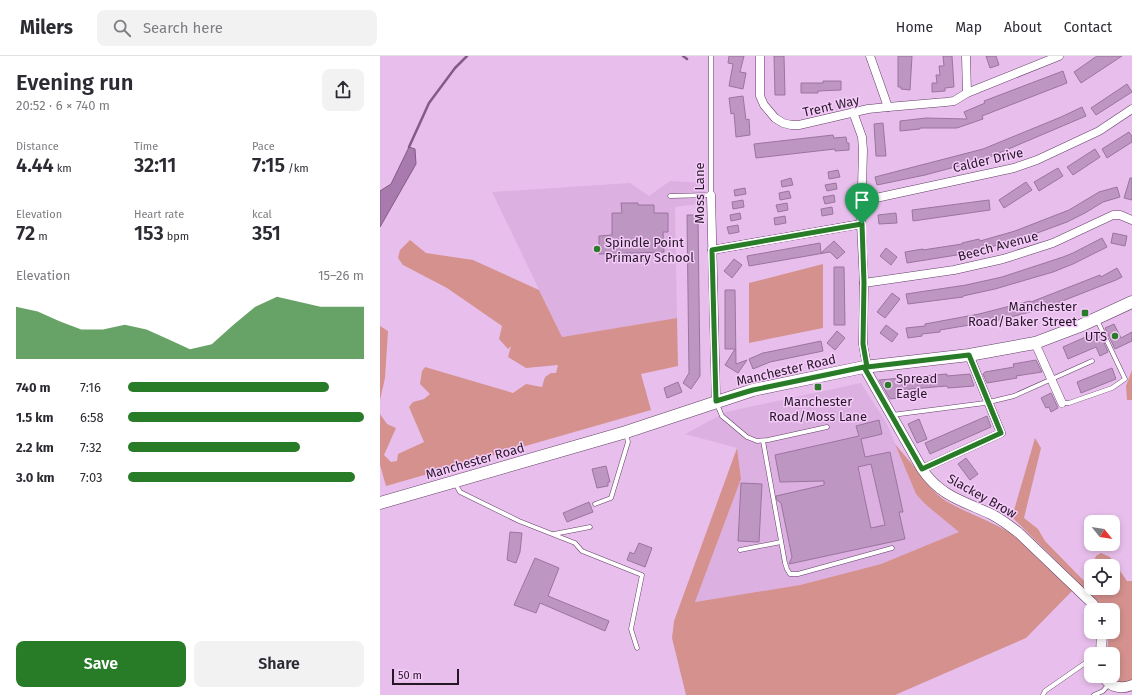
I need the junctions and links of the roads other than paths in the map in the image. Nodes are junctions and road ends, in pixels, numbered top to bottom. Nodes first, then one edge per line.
1 (711, 56) edge
2 (760, 56) edge
3 (870, 56) edge
4 (966, 56) edge
5 (1059, 56) edge
6 (967, 93) junction
7 (888, 106) junction
8 (1132, 109) edge
9 (852, 112) junction
10 (670, 196) dead end
11 (711, 196) junction
12 (862, 201) junction
13 (1132, 220) edge
14 (862, 224) junction
15 (712, 250) junction
16 (864, 283) junction
17 (1132, 302) edge
18 (1096, 319) junction
19 (1035, 343) junction
20 (969, 355) junction
21 (1092, 361) dead end
22 (866, 367) junction
23 (1051, 379) junction
24 (716, 401) junction
25 (988, 403) junction
26 (1062, 403) joint
27 (891, 415) junction
28 (827, 428) dead end
29 (626, 432) junction
30 (763, 441) junction
31 (922, 469) junction
32 (454, 481) junction
33 (380, 503) edge
34 (595, 504) dead end
35 (590, 527) dead end
36 (554, 534) junction
37 (782, 542) junction
38 (892, 548) dead end
39 (740, 550) dead end
40 (1092, 603) edge
41 (637, 648) dead end
42 (1084, 663) edge
43 (1105, 683) edge
44 (1112, 683) edge
45 (1132, 685) edge
46 (1043, 695) edge
47 (1094, 695) edge

1 - 11 lane, Moss Lane
2 - 9 street, Trent Way
3 - 7 street
4 - 6 street
5 - 6 street, Trent Way
6 - 7 street, Trent Way
7 - 9 street, Trent Way
8 - 12 street, Calder Drive
9 - 12 street
10 - 11 lane
11 - 15 street, Moss Lane
12 - 14 street
13 - 16 street, Beech Avenue
14 - 15 street
14 - 16 street
15 - 24 street, Moss Lane
16 - 22 street
17 - 18 main road, Manchester Road
18 - 19 main road, Manchester Road
18 - 26 lane
19 - 20 main road, Manchester Road
19 - 23 street
20 - 22 main road, Manchester Road
20 - 25 street
21 - 23 lane
22 - 24 main road, Manchester Road
22 - 27 street, Slackey Brow
23 - 25 lane
23 - 26 street
24 - 29 main road, Manchester Road
24 - 30 lane
25 - 27 lane
25 - 31 street
27 - 31 street, Slackey Brow
28 - 30 lane
29 - 32 main road, Manchester Road
29 - 34 lane
30 - 37 lane
31 - 40 street, Slackey Brow
32 - 33 main road, Manchester Road
32 - 36 lane
35 - 36 lane
36 - 41 lane
37 - 38 lane
37 - 39 lane
42 - 46 lane
43 - 47 lane
44 - 45 street

